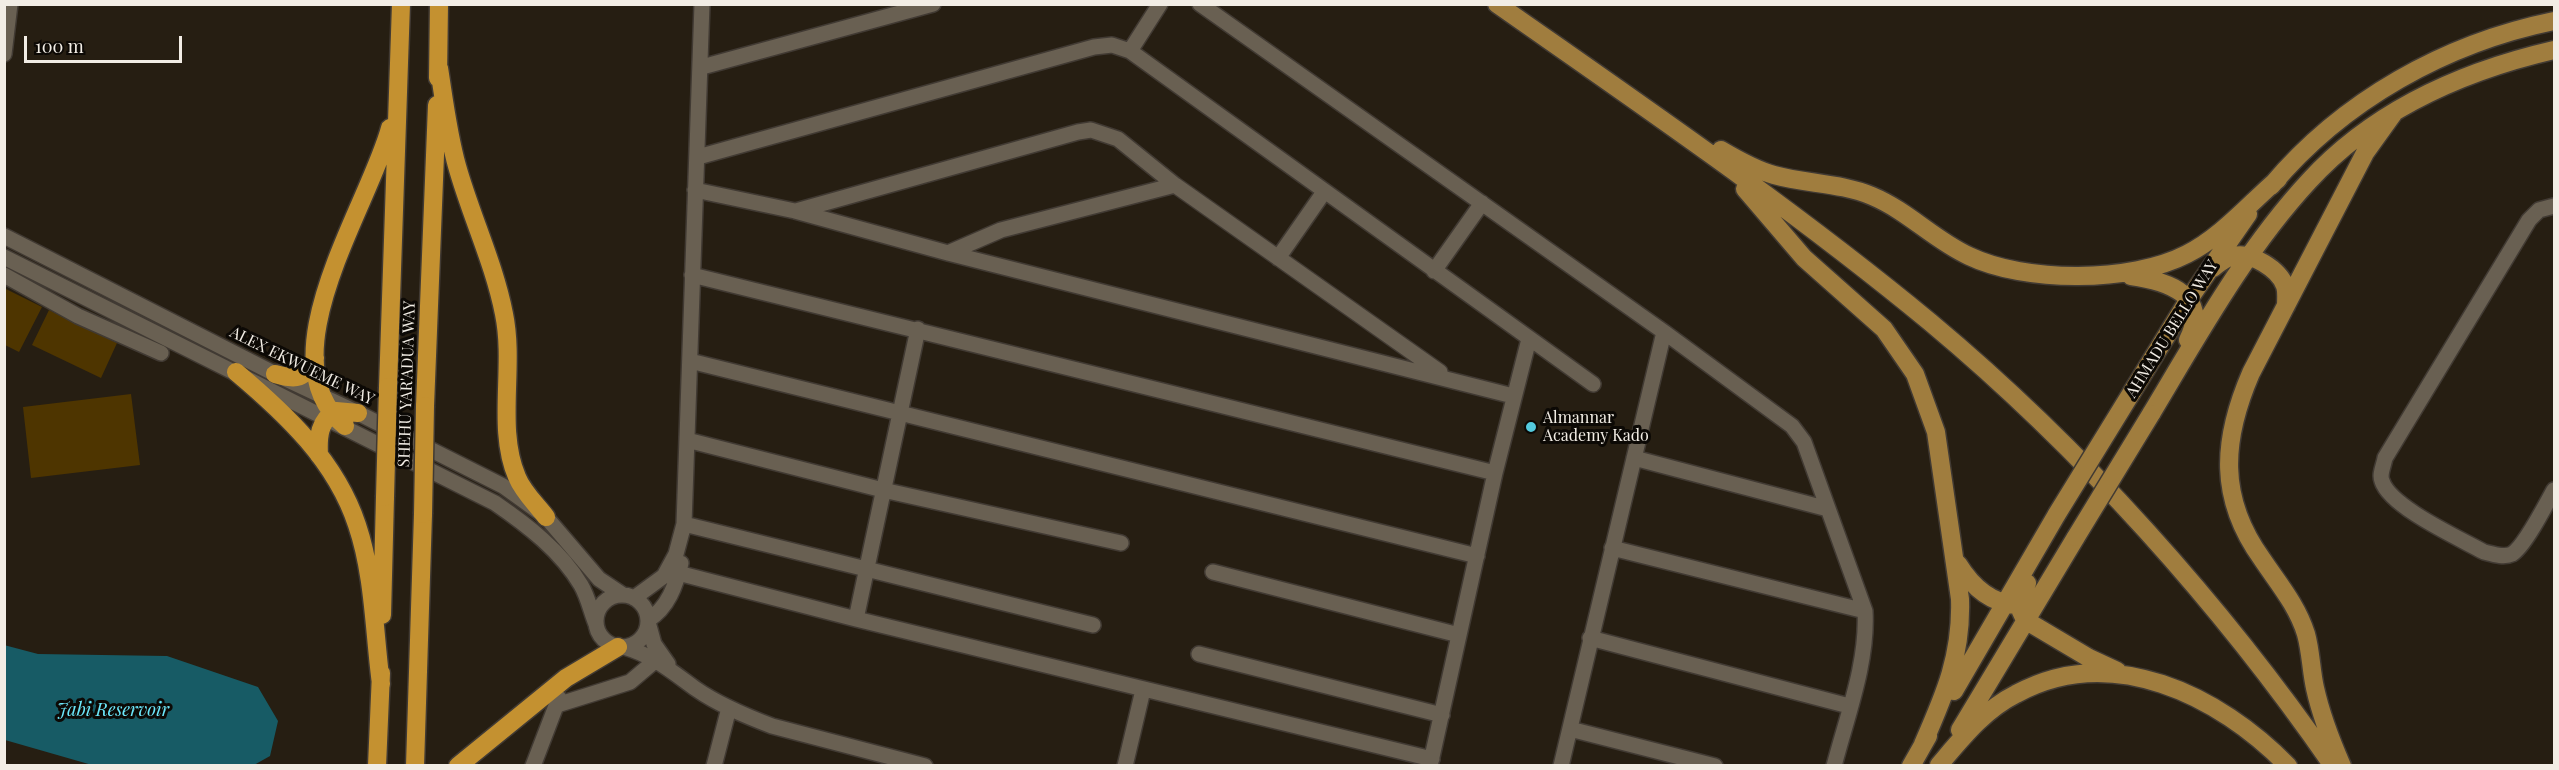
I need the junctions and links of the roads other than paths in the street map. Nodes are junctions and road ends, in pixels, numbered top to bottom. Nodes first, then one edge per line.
1 (10, 4) edge
2 (401, 4) edge
3 (439, 4) edge
4 (702, 4) edge
5 (933, 4) edge
6 (1160, 4) edge
7 (1200, 4) edge
8 (1497, 4) edge
9 (2554, 21) edge
10 (6, 24) edge
11 (2554, 50) edge
12 (1130, 51) junction
13 (4, 54) edge
14 (702, 67) junction
15 (439, 68) junction
16 (398, 98) junction
17 (1647, 109) junction
18 (2393, 114) junction
19 (698, 157) junction
20 (1720, 161) junction
21 (2278, 179) junction
22 (1175, 185) junction
23 (695, 190) junction
24 (1324, 192) junction
25 (1482, 202) junction
26 (2554, 206) edge
27 (795, 211) junction
28 (4, 236) edge
29 (948, 253) junction
30 (2250, 256) junction
31 (4, 257) edge
32 (1278, 258) junction
33 (1434, 271) junction
34 (2116, 274) junction
35 (4, 275) edge
36 (692, 275) junction
37 (2204, 277) junction
38 (2189, 299) junction
39 (2286, 307) junction
40 (918, 329) junction
41 (1664, 332) junction
42 (1529, 339) junction
43 (161, 353) dead end
44 (315, 358) junction
45 (690, 361) junction
46 (236, 372) junction
47 (274, 374) junction
48 (1448, 378) junction
49 (1593, 384) dead end
50 (1514, 396) junction
51 (322, 397) junction
52 (2155, 406) junction
53 (900, 411) junction
54 (329, 415) junction
55 (352, 420) junction
56 (687, 440) junction
57 (319, 455) junction
58 (1634, 458) junction
59 (1496, 473) junction
60 (883, 490) junction
61 (2554, 490) edge
62 (1828, 509) junction
63 (546, 517) junction
64 (684, 524) junction
65 (681, 540) junction
66 (1120, 543) dead end
67 (1612, 548) junction
68 (1477, 556) junction
69 (1954, 557) junction
70 (866, 570) junction
71 (1213, 572) dead end
72 (678, 573) junction
73 (629, 596) junction
74 (1865, 610) junction
75 (2016, 610) junction
76 (856, 619) junction
77 (648, 621) junction
78 (596, 624) junction
79 (1093, 625) dead end
80 (1460, 635) junction
81 (1590, 638) junction
82 (621, 647) junction
83 (1199, 654) dead end
84 (657, 660) junction
85 (672, 669) junction
86 (2121, 673) junction
87 (566, 678) junction
88 (381, 684) junction
89 (1143, 690) junction
90 (557, 705) junction
91 (1849, 706) junction
92 (729, 708) junction
93 (1442, 715) junction
94 (1570, 729) junction
95 (1923, 744) junction
96 (1431, 762) edge
97 (378, 765) edge
98 (415, 765) edge
99 (458, 765) edge
100 (533, 765) edge
101 (714, 765) edge
102 (925, 765) edge
103 (1125, 765) edge
104 (1561, 765) edge
105 (1715, 765) edge
106 (1834, 765) edge
107 (1911, 765) edge
108 (1939, 765) edge
109 (2288, 765) edge
110 (2333, 765) edge
111 (2342, 765) edge

1 - 10 street
2 - 16 highway, SHEHU YAR'ADUA WAY
3 - 15 highway, SHEHU YAR'ADUA WAY
4 - 14 street
5 - 14 street
6 - 12 street
7 - 25 street
8 - 17 main road
9 - 21 main road, AHMADU BELLO WAY
10 - 13 street
11 - 18 main road, AHMADU BELLO WAY
12 - 19 street
12 - 24 street
14 - 19 street
15 - 63 highway
15 - 98 highway, SHEHU YAR'ADUA WAY, bridge
16 - 44 highway
16 - 88 highway, SHEHU YAR'ADUA WAY, bridge
17 - 20 main road
17 - 34 main road
18 - 30 main road, AHMADU BELLO WAY
18 - 39 main road
19 - 23 street
20 - 69 main road
20 - 110 main road
21 - 34 main road
21 - 37 main road, AHMADU BELLO WAY
22 - 27 street
22 - 29 street
22 - 32 street
23 - 27 street
23 - 36 street
24 - 32 street
24 - 33 street
25 - 33 street
25 - 41 street
26 - 61 street
27 - 29 street
28 - 47 street, ALEX EKWUEME WAY
29 - 48 street
30 - 37 main road
30 - 39 main road
30 - 52 main road, AHMADU BELLO WAY
31 - 46 street, ALEX EKWUEME WAY
32 - 48 street
33 - 42 street
34 - 38 main road
35 - 43 street
36 - 40 street
36 - 45 street
37 - 38 main road, AHMADU BELLO WAY
38 - 52 main road
38 - 75 main road, AHMADU BELLO WAY, bridge
39 - 111 main road
40 - 53 street
40 - 59 street
41 - 58 street
41 - 62 street
42 - 49 street
42 - 50 street
44 - 47 highway
44 - 51 highway
45 - 53 street
45 - 56 street
46 - 54 street, ALEX EKWUEME WAY
46 - 57 highway
47 - 51 street, ALEX EKWUEME WAY
48 - 50 street
50 - 59 street
51 - 54 highway
51 - 55 street, ALEX EKWUEME WAY
52 - 75 main road, AHMADU BELLO WAY, bridge
53 - 60 street
53 - 68 street
54 - 55 highway
54 - 57 highway
55 - 63 street, ALEX EKWUEME WAY
55 - 78 street, ALEX EKWUEME WAY
56 - 60 street
56 - 64 street
57 - 88 highway
58 - 62 street
58 - 67 street
59 - 68 street
60 - 66 street
60 - 70 street
62 - 74 street
63 - 73 street, ALEX EKWUEME WAY
64 - 65 street
64 - 70 street
65 - 72 street
65 - 73 street
67 - 74 street
67 - 81 street
68 - 80 street
69 - 75 main road
69 - 95 main road
70 - 76 street
70 - 79 street
71 - 80 street
72 - 76 street
72 - 77 street
73 - 77 street
73 - 78 street
74 - 91 street
75 - 86 main road
75 - 95 main road, AHMADU BELLO WAY
75 - 108 main road, AHMADU BELLO WAY
76 - 89 street
77 - 82 street
77 - 85 street
78 - 82 street
80 - 93 street
81 - 91 street
81 - 94 street
82 - 84 street
82 - 87 highway
83 - 93 street
84 - 85 street
84 - 90 street
85 - 92 street
86 - 108 main road
86 - 109 main road
87 - 90 street
87 - 99 highway
88 - 97 highway, SHEHU YAR'ADUA WAY
89 - 96 street
89 - 103 street
90 - 100 street
91 - 106 street
92 - 101 street
92 - 102 street
93 - 96 street
94 - 104 street
94 - 105 street
95 - 107 main road, AHMADU BELLO WAY

